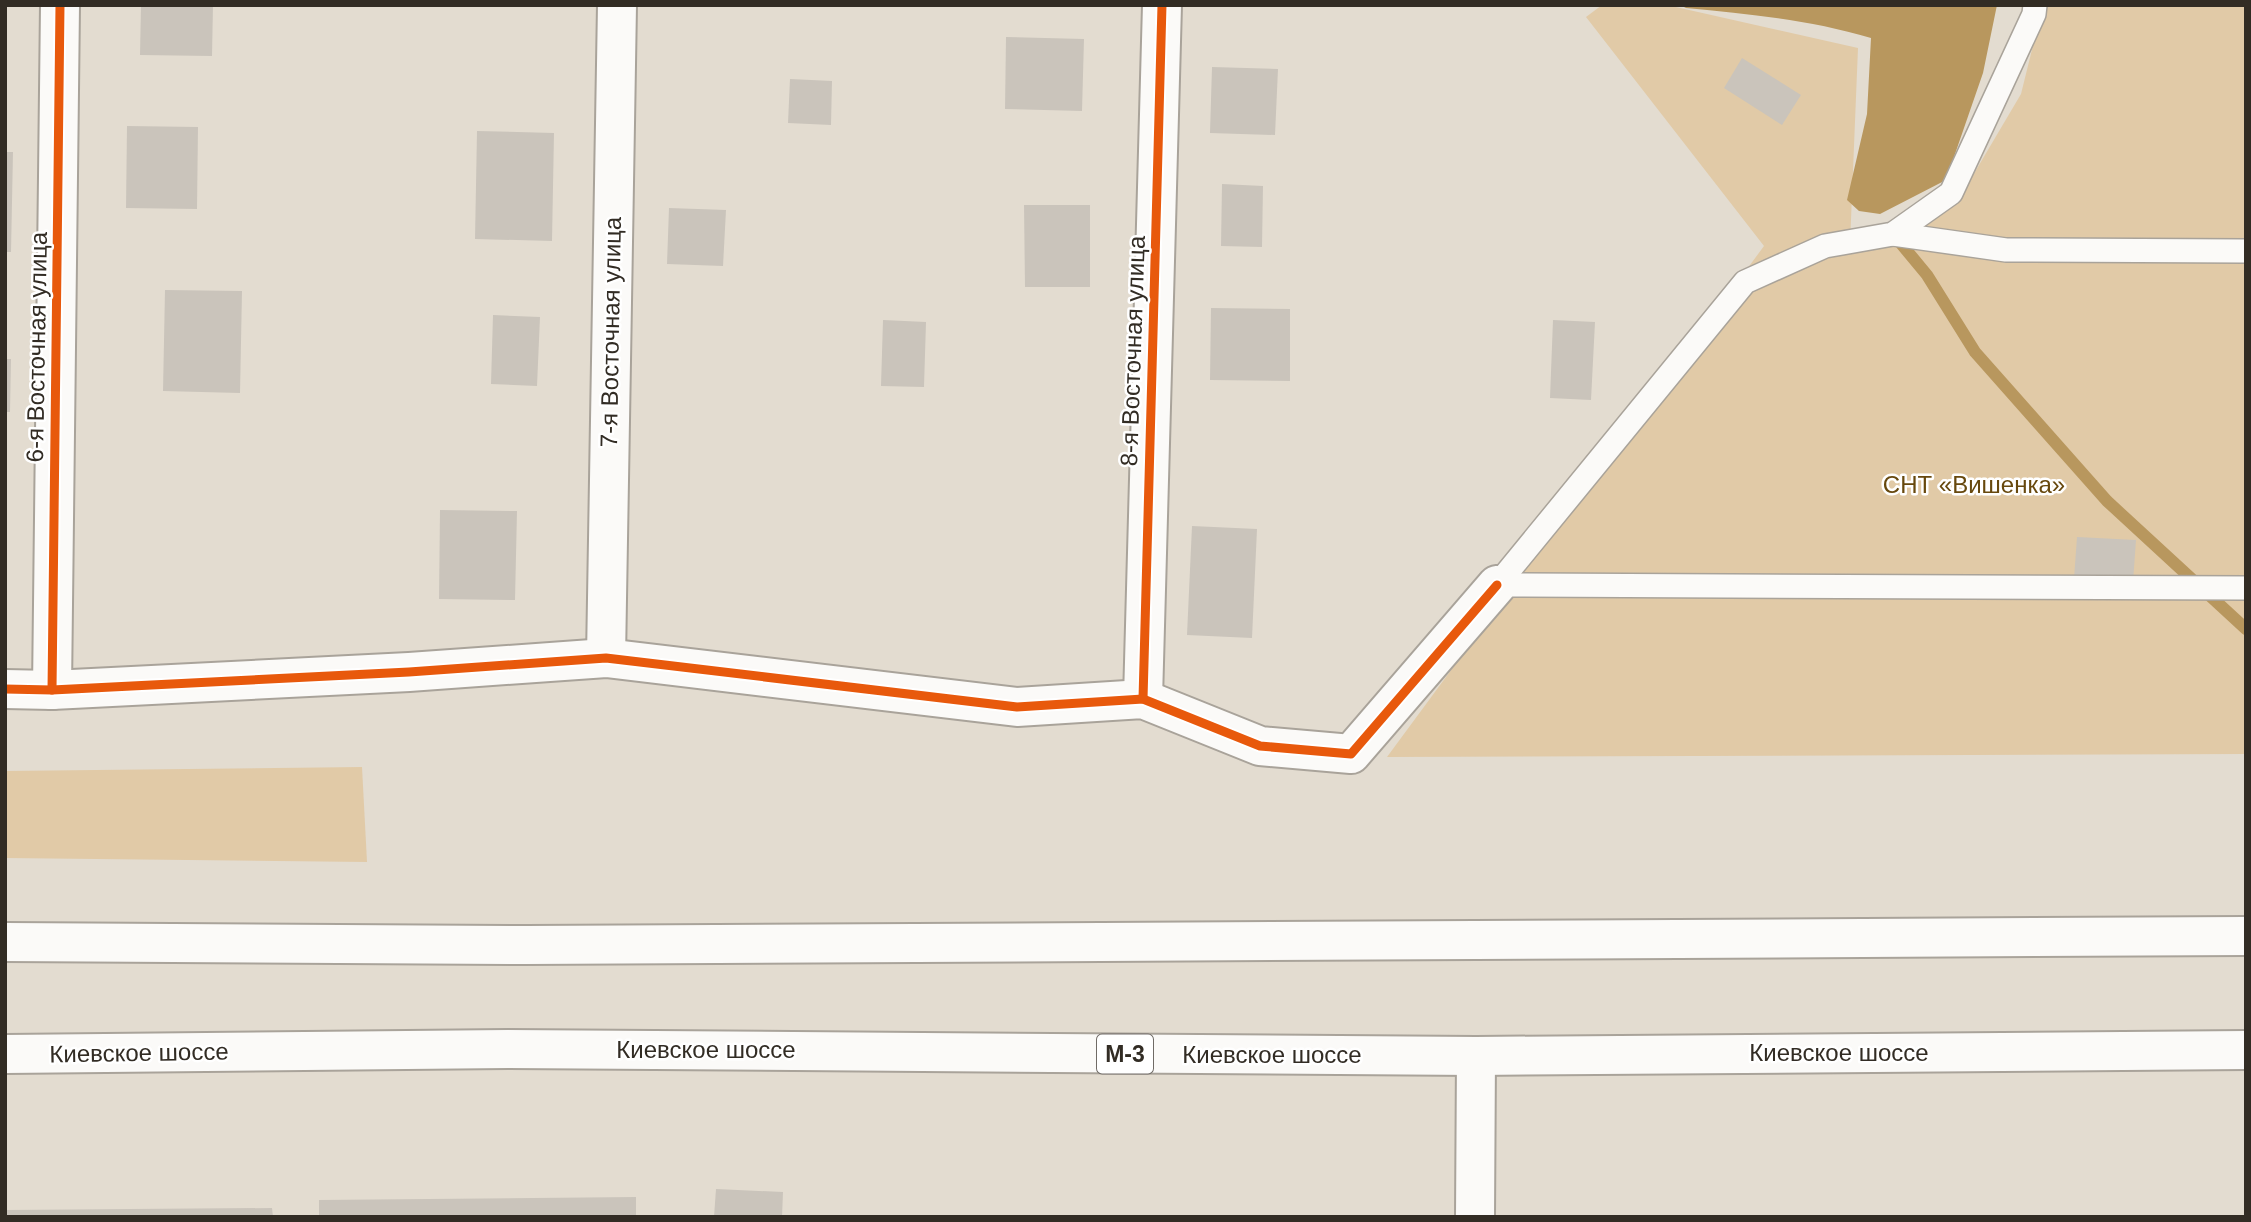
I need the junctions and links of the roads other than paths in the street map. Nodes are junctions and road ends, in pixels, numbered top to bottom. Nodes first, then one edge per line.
1 (60, 5) edge
2 (617, 5) edge
3 (1162, 5) edge
4 (2035, 5) edge
5 (1893, 234) junction
6 (2246, 251) edge
7 (1497, 584) junction
8 (2246, 588) edge
9 (606, 659) junction
10 (5, 689) edge
11 (52, 690) junction
12 (1143, 699) junction
13 (2246, 936) edge
14 (5, 942) edge
15 (2246, 1050) edge
16 (5, 1054) edge
17 (1476, 1056) junction
18 (1475, 1217) edge

1 - 11 main road, 6-я Восточная улица
2 - 9 main road, 7-я Восточная улица
3 - 12 main road, 8-я Восточная улица
4 - 5 lane
5 - 6 lane
5 - 7 lane
7 - 8 lane
7 - 12 main road
9 - 11 main road
9 - 12 main road
10 - 11 main road
13 - 14 main road
15 - 17 main road, Киевское шоссе / М-3
16 - 17 main road, Киевское шоссе / М-3
17 - 18 main road

